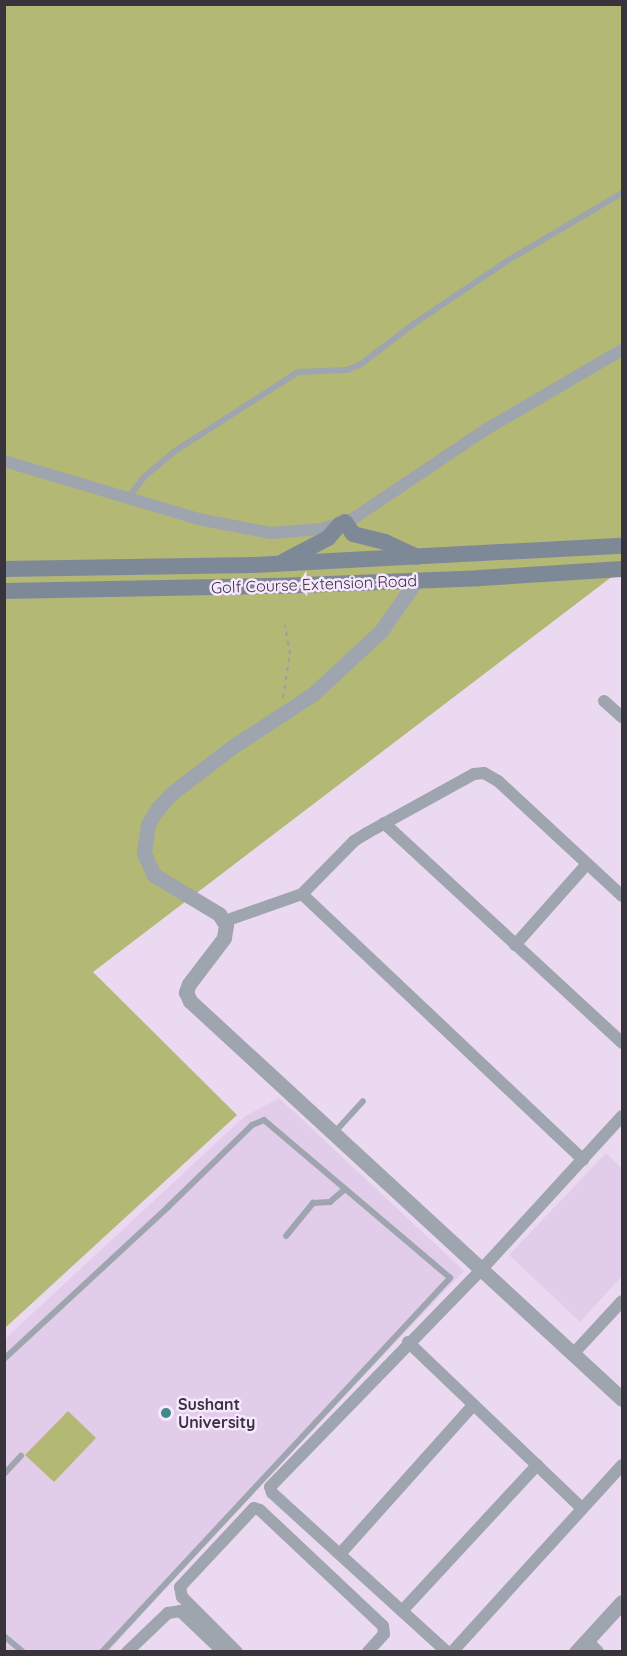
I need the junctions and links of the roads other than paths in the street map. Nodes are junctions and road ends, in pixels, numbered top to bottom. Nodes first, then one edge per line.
1 (622, 193) edge
2 (622, 350) edge
3 (4, 461) edge
4 (127, 499) junction
5 (342, 523) junction
6 (622, 546) edge
7 (598, 548) junction
8 (419, 558) junction
9 (278, 564) junction
10 (211, 566) junction
11 (622, 568) edge
12 (4, 569) edge
13 (599, 570) junction
14 (416, 581) junction
15 (211, 588) junction
16 (4, 591) edge
17 (604, 701) dead end
18 (622, 717) edge
19 (384, 823) junction
20 (587, 864) junction
21 (302, 894) junction
22 (622, 896) edge
23 (225, 921) junction
24 (515, 945) junction
25 (622, 1043) edge
26 (363, 1101) dead end
27 (622, 1116) edge
28 (334, 1134) junction
29 (583, 1160) junction
30 (345, 1190) junction
31 (286, 1236) dead end
32 (481, 1270) junction
33 (622, 1301) edge
34 (408, 1342) junction
35 (573, 1354) junction
36 (4, 1359) edge
37 (622, 1399) edge
38 (473, 1405) junction
39 (21, 1456) dead end
40 (537, 1465) junction
41 (622, 1465) edge
42 (4, 1474) edge
43 (582, 1508) junction
44 (330, 1545) junction
45 (342, 1556) junction
46 (314, 1562) junction
47 (328, 1575) junction
48 (622, 1602) edge
49 (402, 1611) junction
50 (4, 1636) edge
51 (581, 1646) edge
52 (23, 1652) edge
53 (102, 1652) edge
54 (127, 1652) edge
55 (223, 1652) edge
56 (237, 1652) edge
57 (368, 1652) edge
58 (447, 1652) edge
59 (452, 1652) edge
60 (598, 1652) edge

1 - 4 lane
2 - 5 street
3 - 4 street
4 - 5 street
5 - 8 main road
5 - 9 main road
6 - 7 main road, Golf Course Extension Road
7 - 8 main road, Golf Course Extension Road
7 - 13 main road
8 - 9 main road, Golf Course Extension Road
9 - 10 main road, Golf Course Extension Road
10 - 12 main road, Golf Course Extension Road
10 - 15 main road
11 - 13 main road, Golf Course Extension Road
13 - 14 main road, Golf Course Extension Road
14 - 15 main road, Golf Course Extension Road
14 - 23 street
15 - 16 main road, Golf Course Extension Road
17 - 18 street
19 - 20 street
19 - 21 street
19 - 24 street
20 - 22 street
20 - 24 street
21 - 23 street
21 - 29 street
23 - 28 street
24 - 25 street
26 - 28 lane
27 - 29 street
28 - 32 street
29 - 32 street
30 - 31 lane
30 - 36 lane
30 - 53 lane
32 - 34 street
32 - 35 street
33 - 35 street
34 - 38 street
34 - 44 street
35 - 37 street
38 - 40 street
38 - 45 street
39 - 42 lane
40 - 43 street
40 - 49 street
41 - 43 street
43 - 59 street
44 - 45 street
44 - 46 street
45 - 47 street
45 - 49 street
46 - 47 street
46 - 56 street
47 - 57 street
48 - 51 street
49 - 58 street
50 - 52 lane
51 - 60 street
54 - 55 street

